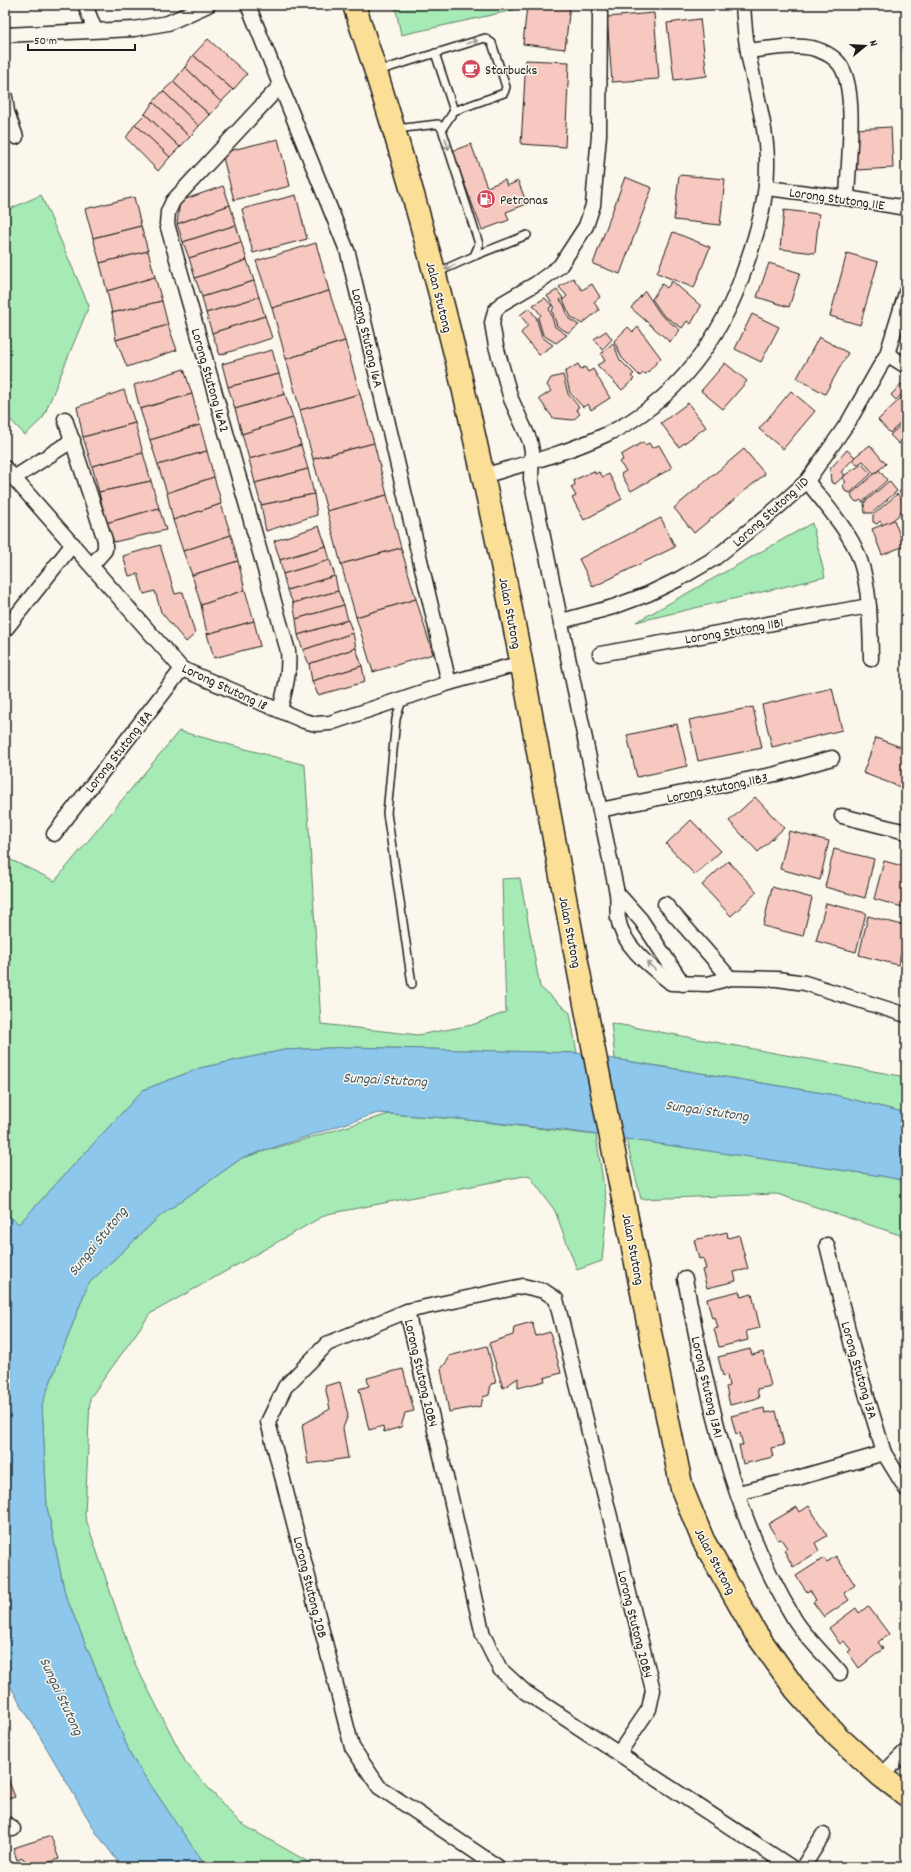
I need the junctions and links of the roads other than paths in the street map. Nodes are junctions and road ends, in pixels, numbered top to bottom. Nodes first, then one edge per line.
1 (85, 5) edge
2 (208, 5) edge
3 (248, 5) edge
4 (354, 5) edge
5 (743, 5) edge
6 (600, 13) dead end
7 (95, 30) junction
8 (5, 35) edge
9 (748, 51) junction
10 (435, 53) junction
11 (376, 72) junction
12 (279, 87) junction
13 (5, 97) edge
14 (454, 111) junction
15 (394, 129) junction
16 (442, 129) junction
17 (16, 137) dead end
18 (767, 188) junction
19 (847, 198) junction
20 (906, 208) edge
21 (527, 235) dead end
22 (474, 256) junction
23 (435, 273) junction
24 (906, 293) edge
25 (887, 354) junction
26 (906, 366) edge
27 (65, 419) dead end
28 (72, 440) junction
29 (532, 462) junction
30 (10, 473) edge
31 (483, 476) junction
32 (807, 481) junction
33 (73, 544) junction
34 (92, 565) junction
35 (869, 606) junction
36 (562, 621) junction
37 (5, 630) edge
38 (600, 654) dead end
39 (871, 659) dead end
40 (521, 663) junction
41 (182, 669) junction
42 (449, 684) junction
43 (402, 699) junction
44 (280, 710) junction
45 (832, 758) dead end
46 (600, 810) junction
47 (842, 816) dead end
48 (906, 832) edge
49 (54, 834) dead end
50 (618, 893) junction
51 (665, 904) dead end
52 (730, 978) junction
53 (412, 984) dead end
54 (683, 984) junction
55 (906, 1015) edge
56 (827, 1245) dead end
57 (685, 1279) dead end
58 (407, 1311) junction
59 (884, 1453) junction
60 (906, 1490) edge
61 (738, 1493) junction
62 (840, 1673) dead end
63 (906, 1751) edge
64 (619, 1753) junction
65 (881, 1776) junction
66 (906, 1795) edge
67 (822, 1835) dead end
68 (498, 1867) edge
69 (791, 1867) edge
70 (803, 1867) edge

1 - 7 street
2 - 7 street
3 - 12 street, Lorong Stutong 16A
4 - 11 main road, Jalan Stutong
5 - 9 street
6 - 29 street
7 - 8 street
9 - 18 street
9 - 19 street
10 - 11 lane
10 - 14 lane
10 -> 14 lane
11 - 15 main road, Jalan Stutong
12 - 42 street, Lorong Stutong 16A
12 - 44 street, Lorong Stutong 16A2
13 - 17 street
14 - 16 lane
15 - 16 lane
15 - 23 main road, Jalan Stutong
16 -> 22 lane
18 - 19 street, Lorong Stutong 11E
18 - 29 street
19 - 20 street, Lorong Stutong 11E
21 - 22 lane
22 -> 23 lane
23 - 31 main road, Jalan Stutong
24 - 25 street, Lorong Stutong 11D
25 - 26 street
25 - 32 street, Lorong Stutong 11D
27 - 28 street
28 - 30 street
28 - 34 street
29 - 31 street
29 - 36 street
30 - 33 street, Lorong Stutong 18
31 - 40 main road, Jalan Stutong
32 - 35 street
32 - 36 street, Lorong Stutong 11D
33 - 34 street, Lorong Stutong 18
33 - 37 street
34 - 41 street, Lorong Stutong 18
35 - 38 street, Lorong Stutong 11B1
35 - 39 street
36 - 46 street
40 - 42 street, Lorong Stutong 18
40 - 65 main road, Jalan Stutong
41 - 44 street, Lorong Stutong 18
41 - 49 street, Lorong Stutong 18A
42 - 43 street, Lorong Stutong 18
43 - 44 street, Lorong Stutong 18
43 - 53 lane
45 - 46 street, Lorong Stutong 11B3
46 - 50 street
47 - 48 street
50 - 54 street
54 -> 50 street
51 - 52 street
52 - 54 street
52 - 55 street
56 - 59 street, Lorong Stutong 13A
57 - 61 street, Lorong Stutong 13A1
58 - 64 street, Lorong Stutong 20B4
58 - 64 street, Lorong Stutong 20B4
58 - 68 street, Lorong Stutong 20B
59 - 60 street, Lorong Stutong 13A
59 - 61 street
61 - 62 street, Lorong Stutong 13A1
63 - 65 street
64 - 69 street, Lorong Stutong 20B4
65 - 66 main road, Jalan Stutong
67 - 70 street

